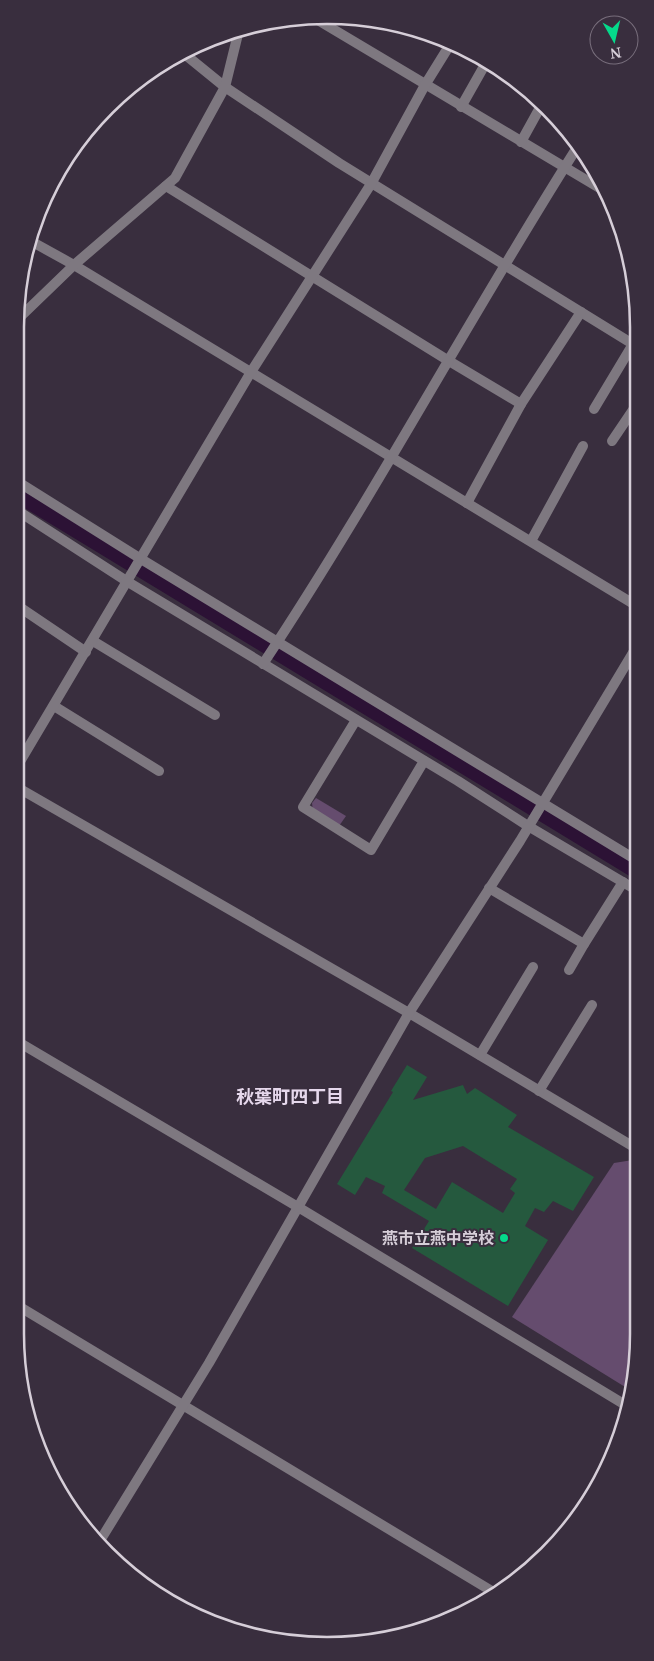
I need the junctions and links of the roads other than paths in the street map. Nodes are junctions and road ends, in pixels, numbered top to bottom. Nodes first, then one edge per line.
1 (324, 24) edge
2 (237, 38) edge
3 (447, 49) edge
4 (188, 57) edge
5 (483, 67) edge
6 (425, 85) junction
7 (225, 87) junction
8 (461, 106) junction
9 (538, 110) edge
10 (521, 142) junction
11 (574, 152) edge
12 (564, 167) junction
13 (371, 184) junction
14 (595, 185) edge
15 (166, 186) junction
16 (36, 244) edge
17 (74, 265) junction
18 (505, 266) junction
19 (312, 277) junction
20 (581, 312) junction
21 (24, 313) edge
22 (630, 342) edge
23 (630, 353) edge
24 (449, 361) junction
25 (252, 372) junction
26 (521, 404) junction
27 (594, 409) dead end
28 (630, 414) edge
29 (612, 441) dead end
30 (583, 446) dead end
31 (392, 458) junction
32 (24, 486) edge
33 (467, 503) junction
34 (24, 515) edge
35 (530, 541) junction
36 (138, 566) junction
37 (128, 582) junction
38 (630, 602) edge
39 (24, 610) edge
40 (93, 641) junction
41 (86, 652) junction
42 (270, 652) junction
43 (630, 658) edge
44 (54, 706) junction
45 (215, 716) dead end
46 (356, 720) junction
47 (24, 755) edge
48 (424, 761) junction
49 (159, 771) dead end
50 (24, 791) edge
51 (538, 809) junction
52 (528, 826) junction
53 (630, 857) edge
54 (624, 882) junction
55 (630, 886) edge
56 (489, 888) junction
57 (584, 944) junction
58 (533, 967) dead end
59 (569, 970) dead end
60 (592, 1004) dead end
61 (409, 1013) junction
62 (24, 1045) edge
63 (480, 1055) junction
64 (539, 1091) junction
65 (630, 1145) edge
66 (298, 1208) junction
67 (24, 1309) edge
68 (622, 1403) edge
69 (182, 1406) junction
70 (102, 1537) edge
71 (490, 1590) edge

1 - 6 street
2 - 7 street
3 - 6 street
4 - 7 street
5 - 8 street
6 - 8 street
6 - 13 street
7 - 13 street
7 - 15 street
8 - 10 street
9 - 10 street
10 - 12 street
11 - 12 street
12 - 14 street
12 - 18 street
13 - 18 street
13 - 19 street
15 - 17 street
15 - 19 street
16 - 17 street
17 - 21 street
17 - 25 street
18 - 20 street
18 - 24 street
19 - 24 street
19 - 25 street
20 - 22 street
20 - 26 street
23 - 27 street
24 - 26 street
24 - 31 street
25 - 31 street
25 - 36 street
26 - 33 street
28 - 29 street
30 - 35 street
31 - 33 street
31 - 42 street
32 - 36 street
33 - 35 street
34 - 37 street
35 - 38 street
36 - 37 street
36 - 42 street
37 - 40 street
37 - 42 street
39 - 41 street
40 - 41 street
40 - 45 street
41 - 44 street
42 - 46 street
42 - 51 street
43 - 51 street
44 - 47 street
44 - 49 street
46 - 48 street
46 - 48 street
48 - 52 street
50 - 61 street
51 - 52 street
51 - 53 street
52 - 54 street
52 - 56 street
54 - 55 street
54 - 57 street
56 - 57 street
56 - 61 street
57 - 59 street
58 - 63 street
60 - 64 street
61 - 63 street
61 - 66 street
62 - 66 street
63 - 64 street
64 - 65 street
66 - 68 street
66 - 69 street
67 - 69 street
69 - 70 street
69 - 71 street

